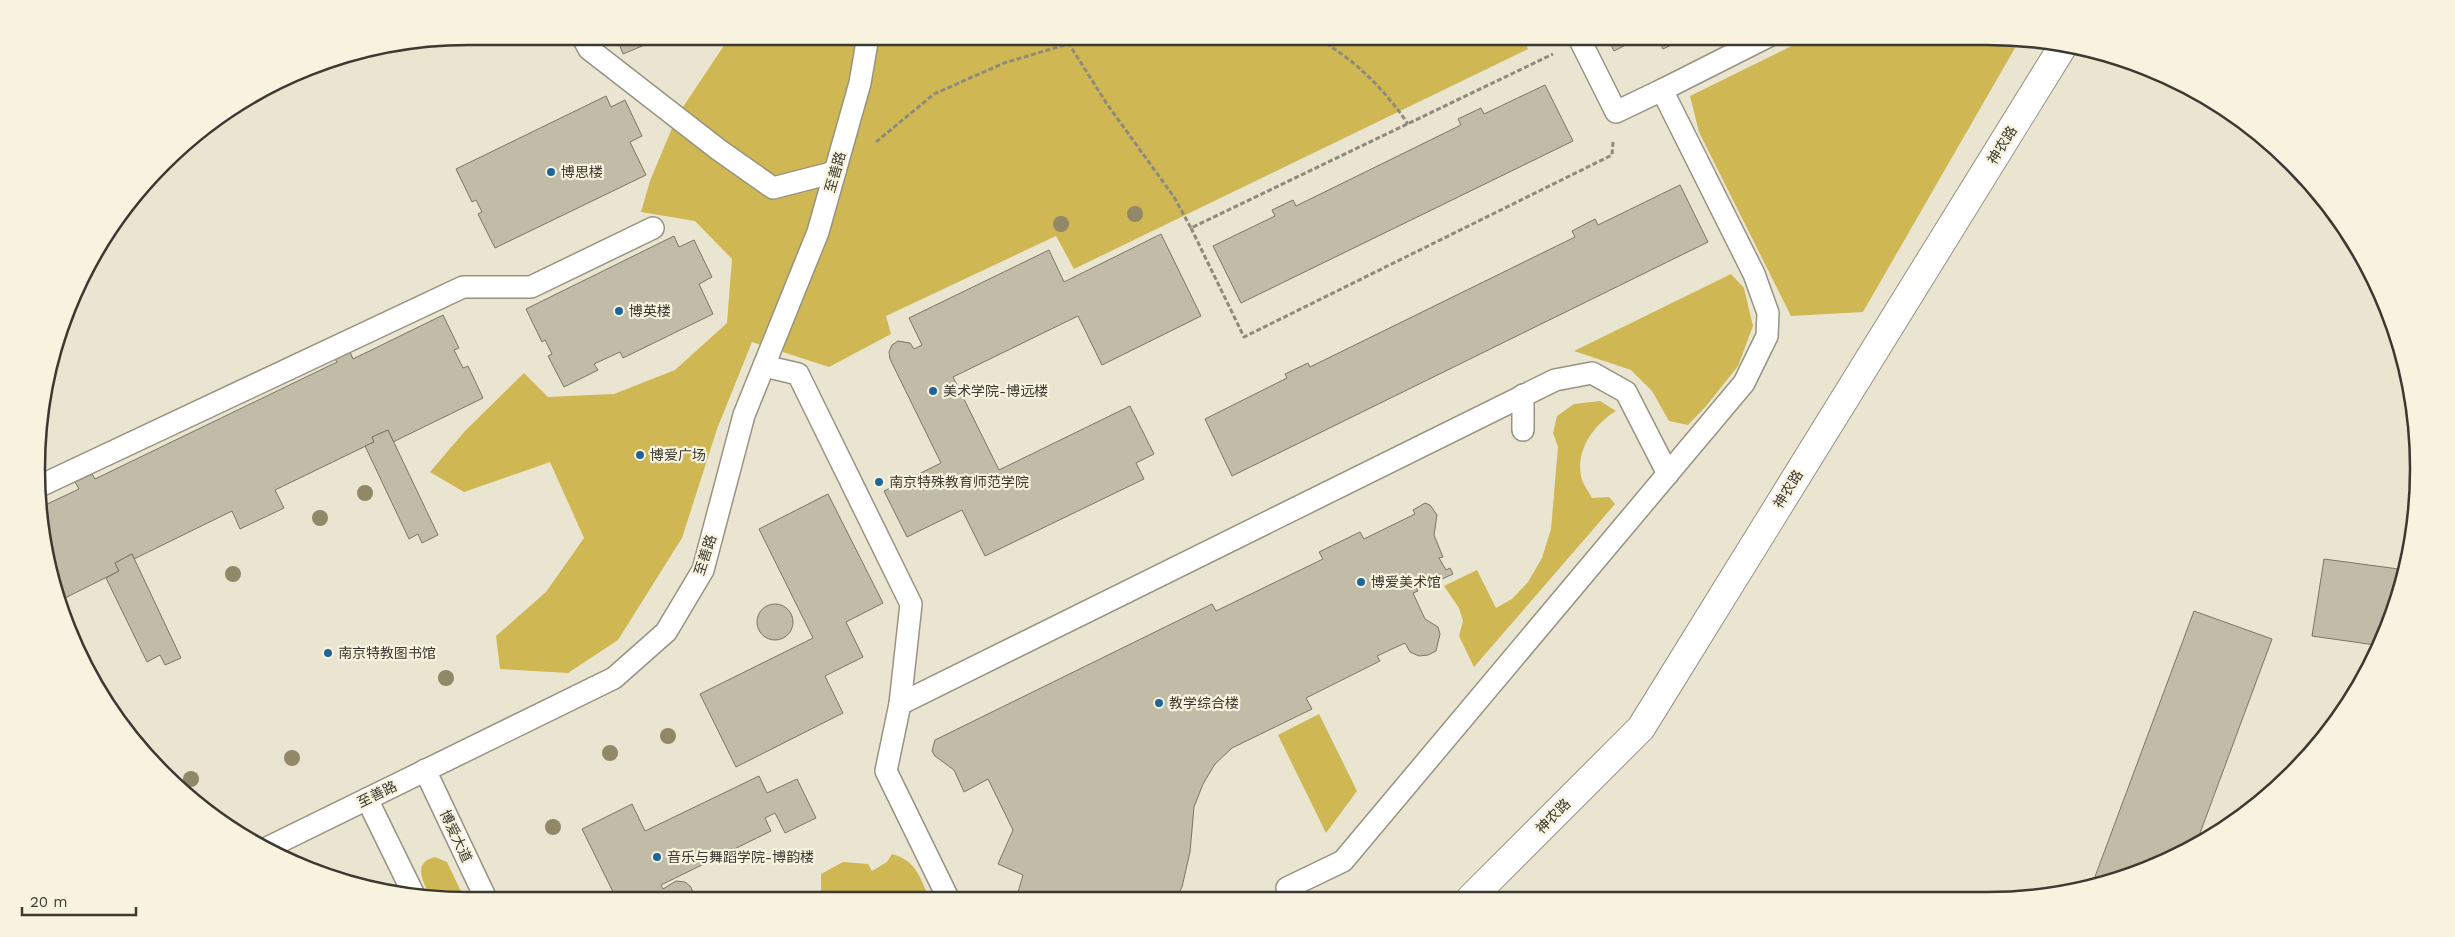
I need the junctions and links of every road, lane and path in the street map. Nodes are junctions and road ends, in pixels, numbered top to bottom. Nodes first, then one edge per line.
1 (587, 45) edge
2 (866, 45) edge
3 (1065, 45) edge
4 (1069, 45) edge
5 (1326, 45) edge
6 (1566, 45) edge
7 (1583, 45) edge
8 (1751, 45) edge
9 (2060, 52) edge
10 (1662, 90) junction
11 (1616, 112) junction
12 (1408, 124) junction
13 (835, 172) junction
14 (653, 228) dead end
15 (1191, 228) junction
16 (764, 366) junction
17 (1523, 395) junction
18 (1523, 430) dead end
19 (1668, 474) junction
20 (46, 483) edge
21 (900, 704) junction
22 (425, 770) junction
23 (367, 799) junction
24 (274, 844) edge
25 (410, 888) edge
26 (483, 892) edge
27 (945, 892) edge
28 (1290, 892) edge
29 (1477, 892) edge

1 - 13 lane
2 - 13 lane, 至善路
3 - 13 path
4 - 15 path
5 - 12 path
6 - 12 path
7 - 11 lane
8 - 10 lane
9 - 29 street, 神农路
10 - 11 lane
10 - 19 lane
11 - 15 path
12 - 15 path
13 - 16 lane, 至善路
14 - 20 lane
16 - 21 lane
16 - 22 lane, 至善路
17 - 18 lane
17 - 19 lane
17 - 21 lane
19 - 28 lane
21 - 27 lane
22 - 23 lane, 至善路
22 - 26 lane, 博爱大道
23 - 24 lane, 至善路
23 - 25 lane

